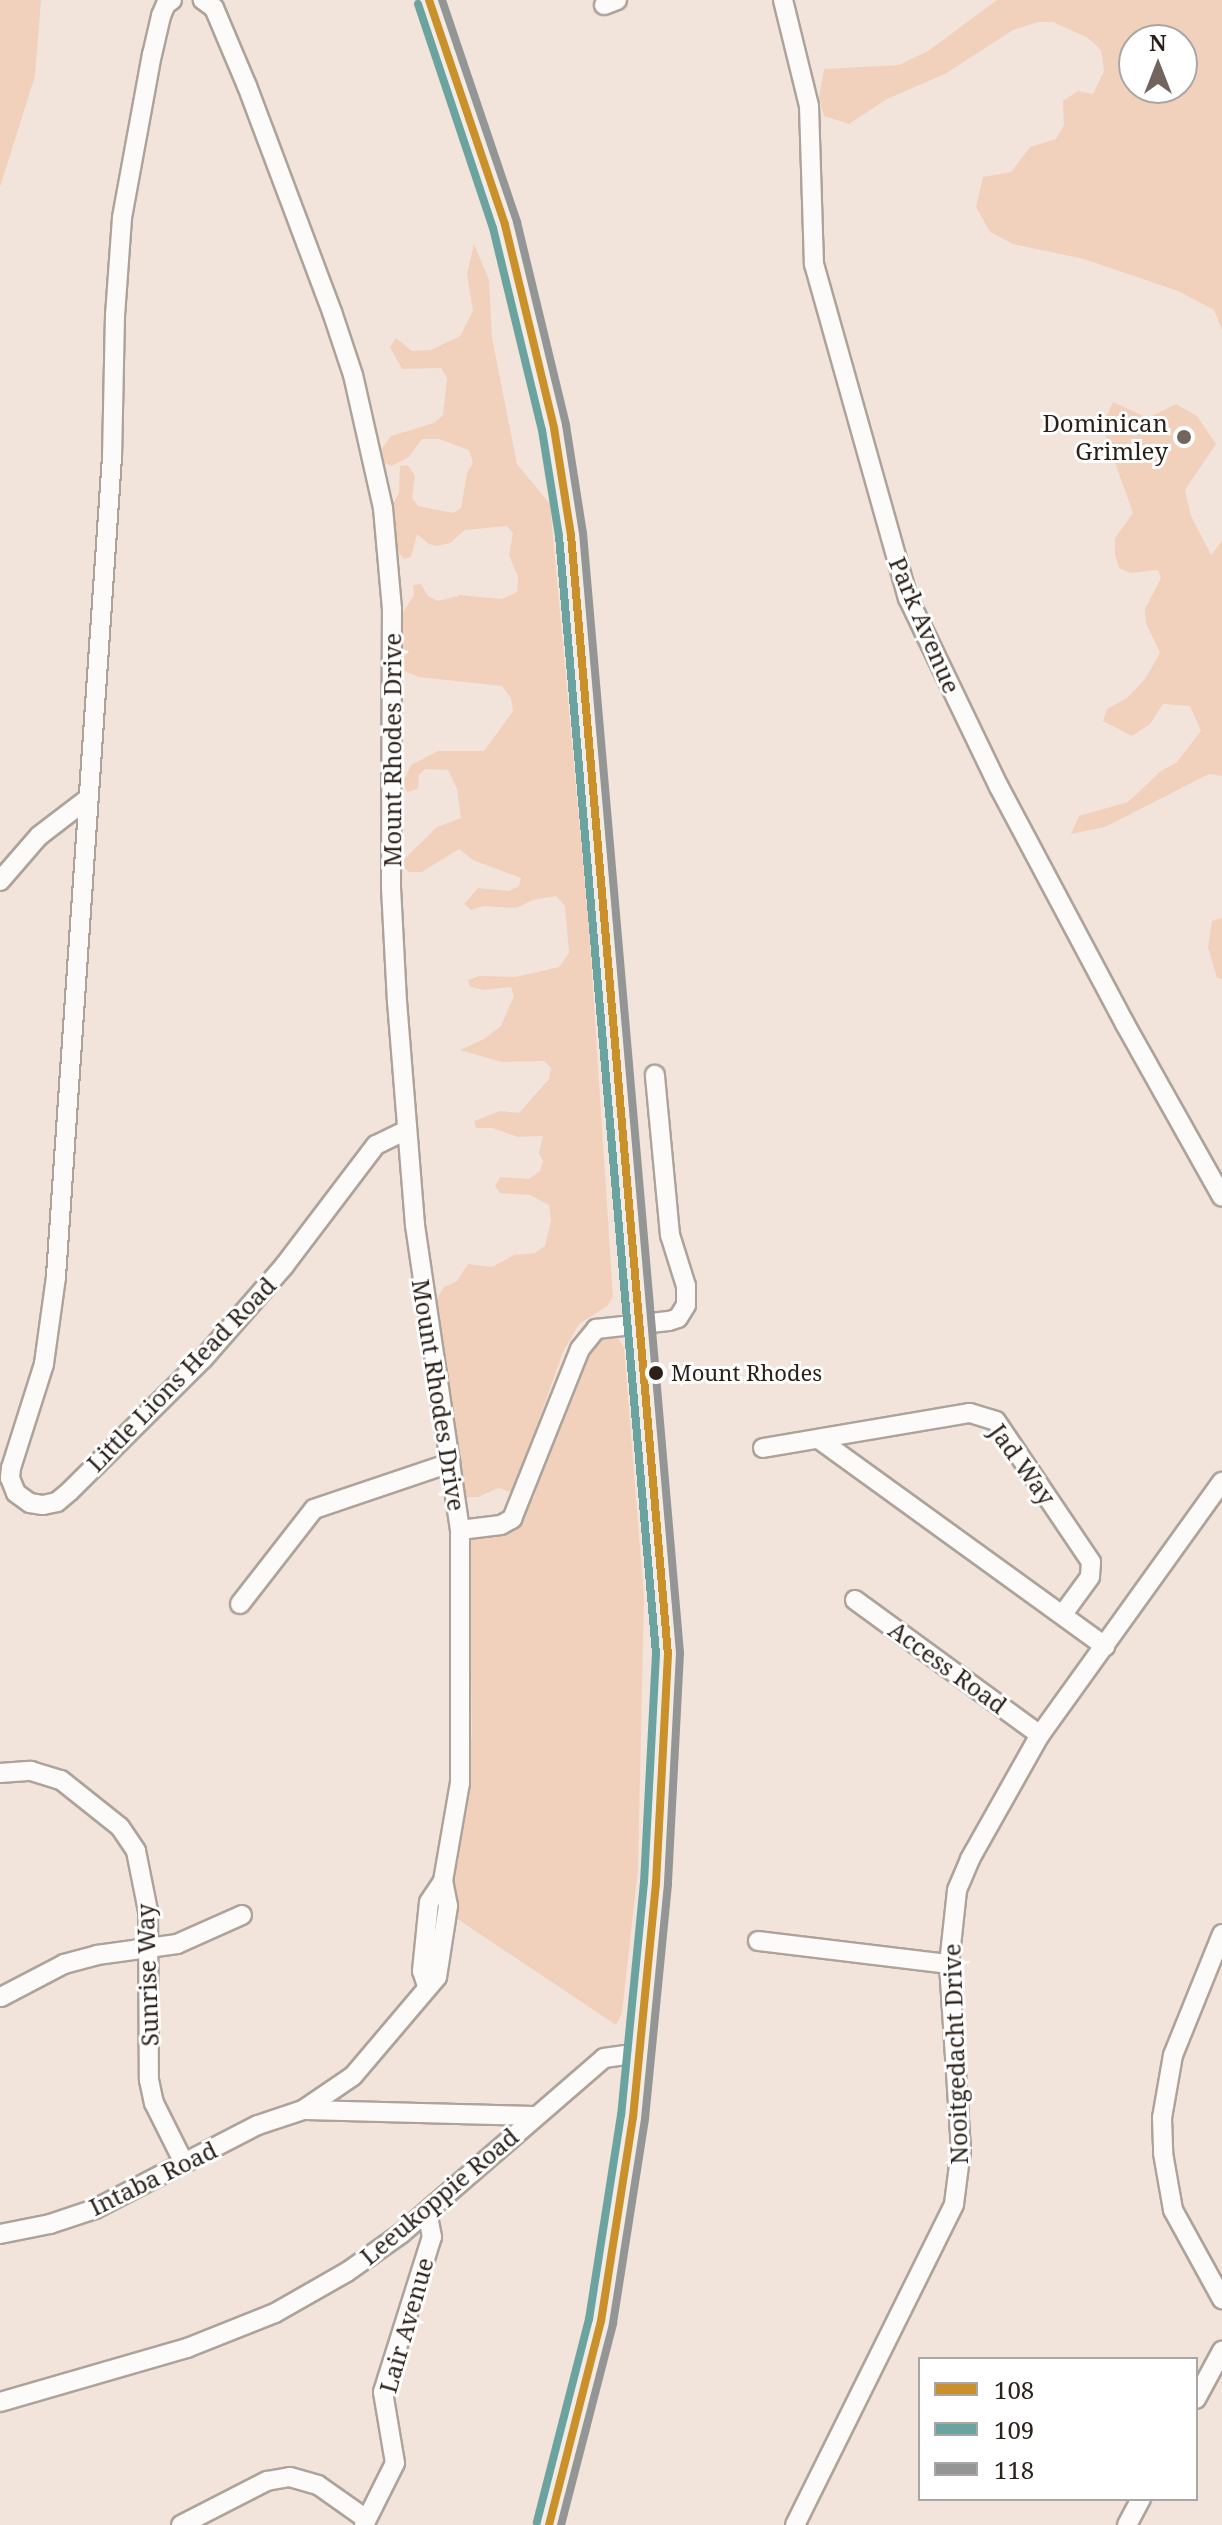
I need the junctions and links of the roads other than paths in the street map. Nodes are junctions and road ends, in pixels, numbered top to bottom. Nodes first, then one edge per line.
1 (172, 0) edge
2 (203, 0) edge
3 (429, 0) edge
4 (783, 0) edge
5 (86, 800) junction
6 (0, 881) edge
7 (655, 1075) dead end
8 (405, 1131) junction
9 (1222, 1197) edge
10 (639, 1325) junction
11 (820, 1440) junction
12 (763, 1448) dead end
13 (450, 1463) junction
14 (1222, 1482) edge
15 (460, 1530) junction
16 (855, 1600) dead end
17 (240, 1604) dead end
18 (1063, 1614) junction
19 (1105, 1646) junction
20 (1040, 1735) junction
21 (0, 1773) edge
22 (443, 1881) joint
23 (242, 1915) dead end
24 (1222, 1934) edge
25 (758, 1941) dead end
26 (150, 1950) junction
27 (949, 1964) junction
28 (1, 1997) edge
29 (640, 2053) junction
30 (303, 2110) junction
31 (534, 2116) junction
32 (184, 2163) junction
33 (427, 2212) junction
34 (0, 2234) edge
35 (1222, 2299) edge
36 (1222, 2351) edge
37 (1198, 2395) edge
38 (0, 2402) edge
39 (1140, 2501) edge
40 (364, 2521) edge
41 (181, 2525) edge
42 (549, 2525) edge
43 (795, 2525) edge
44 (1127, 2525) edge

1 - 5 street
2 - 8 street, Mount Rhodes Drive
3 - 10 main road
4 - 9 street, Park Avenue
5 - 6 street
5 - 8 street, Little Lions Head Road
7 - 10 street
8 - 13 street, Mount Rhodes Drive
10 - 15 street, Mount Rhodes Drive
10 - 29 main road
11 - 12 street, Jad Way
11 - 18 street
11 - 18 street, Jad Way
13 - 15 street, Mount Rhodes Drive
13 - 17 street
14 - 19 street, Nooitgedacht Drive
15 - 22 street, Mount Rhodes Drive
16 - 20 street, Access Road
18 - 19 street
19 - 20 street, Nooitgedacht Drive
20 - 27 street, Nooitgedacht Drive
21 - 26 street, Sunrise Way
22 - 30 street, Intaba Road
23 - 26 street
24 - 35 street
25 - 27 street
26 - 28 street
26 - 32 street, Sunrise Way
27 - 43 street, Nooitgedacht Drive
29 - 31 street, Leeukoppie Road
29 - 42 main road
30 - 31 street, Intaba Road
30 - 32 street, Intaba Road
31 - 33 street, Leeukoppie Road
32 - 34 street, Intaba Road
33 - 38 street, Leeukoppie Road
33 - 40 street, Lair Avenue
36 - 37 street
39 - 44 street
40 - 41 street

